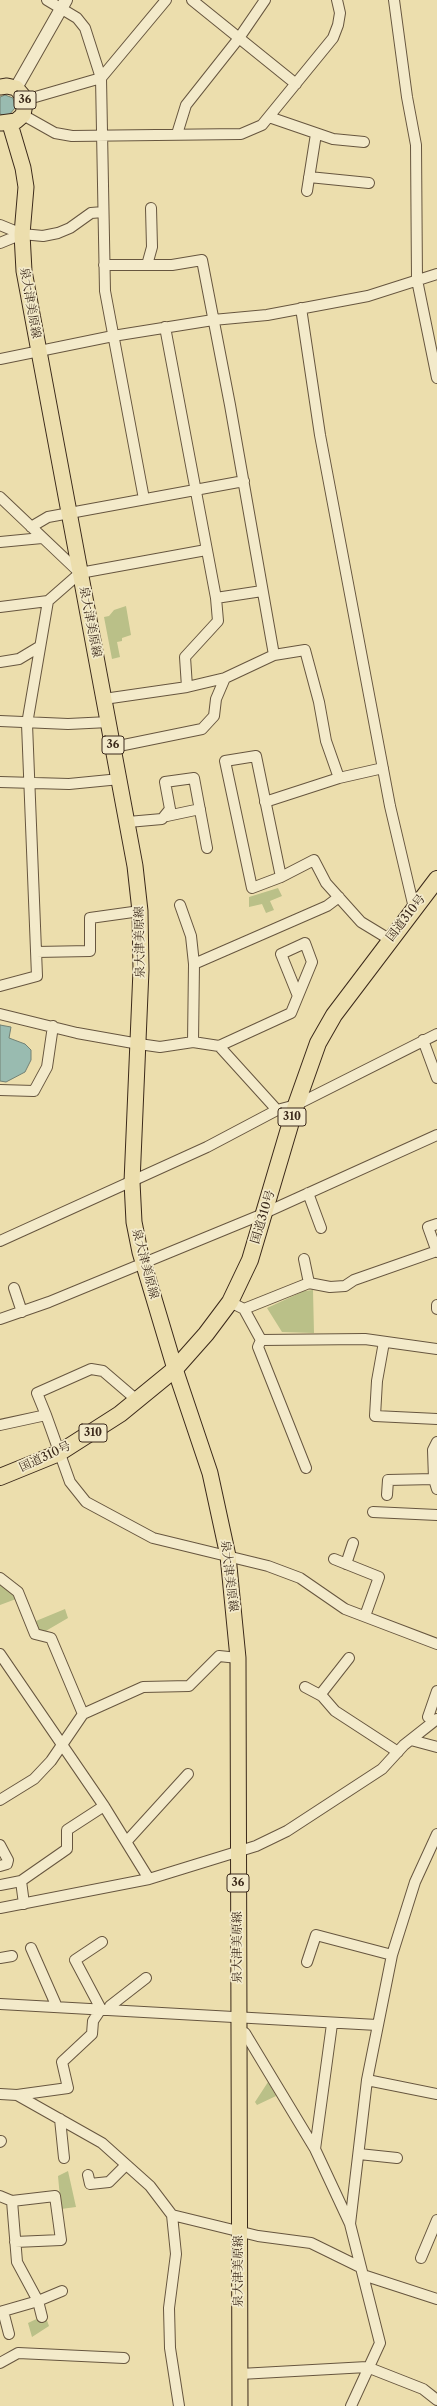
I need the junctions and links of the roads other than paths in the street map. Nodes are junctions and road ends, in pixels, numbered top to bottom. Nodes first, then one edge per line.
1 (47, 0) edge
2 (166, 0) edge
3 (192, 0) edge
4 (265, 0) edge
5 (337, 0) edge
6 (394, 0) edge
7 (64, 4) edge
8 (239, 38) junction
9 (101, 78) junction
10 (296, 84) junction
11 (0, 86) edge
12 (21, 101) junction
13 (269, 117) junction
14 (5, 123) edge
15 (176, 134) junction
16 (316, 134) junction
17 (103, 136) junction
18 (364, 142) dead end
19 (309, 177) junction
20 (369, 182) dead end
21 (307, 191) dead end
22 (151, 208) dead end
23 (103, 212) junction
24 (0, 225) edge
25 (22, 234) junction
26 (0, 243) edge
27 (104, 265) junction
28 (147, 265) junction
29 (437, 274) edge
30 (417, 280) junction
31 (301, 308) junction
32 (213, 320) junction
33 (165, 328) junction
34 (113, 336) junction
35 (39, 352) junction
36 (0, 359) edge
37 (437, 378) edge
38 (244, 481) junction
39 (195, 490) junction
40 (0, 497) edge
41 (144, 499) junction
42 (69, 513) junction
43 (31, 527) junction
44 (42, 538) junction
45 (0, 542) edge
46 (206, 550) junction
47 (80, 573) junction
48 (262, 591) junction
49 (216, 598) junction
50 (48, 602) junction
51 (0, 607) edge
52 (39, 647) junction
53 (274, 655) junction
54 (0, 662) edge
55 (225, 678) junction
56 (187, 687) junction
57 (104, 699) junction
58 (0, 721) edge
59 (109, 722) junction
60 (27, 724) junction
61 (114, 747) junction
62 (383, 768) junction
63 (120, 778) junction
64 (339, 778) junction
65 (0, 782) edge
66 (29, 784) junction
67 (265, 802) junction
68 (200, 809) junction
69 (167, 816) junction
70 (128, 822) junction
71 (208, 848) dead end
72 (281, 877) junction
73 (437, 879) edge
74 (339, 897) junction
75 (180, 905) dead end
76 (414, 908) junction
77 (140, 911) junction
78 (389, 939) junction
79 (36, 952) junction
80 (194, 964) junction
81 (0, 986) edge
82 (298, 996) junction
83 (0, 1014) edge
84 (52, 1026) junction
85 (437, 1034) edge
86 (423, 1040) junction
87 (193, 1042) junction
88 (139, 1044) junction
89 (219, 1046) junction
90 (437, 1078) edge
91 (0, 1090) edge
92 (296, 1105) junction
93 (277, 1110) junction
94 (437, 1135) edge
95 (132, 1182) junction
96 (308, 1193) junction
97 (262, 1215) junction
98 (437, 1224) edge
99 (321, 1228) dead end
100 (0, 1241) edge
101 (437, 1251) edge
102 (304, 1259) dead end
103 (143, 1262) junction
104 (309, 1283) junction
105 (14, 1288) dead end
106 (230, 1302) junction
107 (437, 1305) edge
108 (244, 1309) junction
109 (437, 1309) edge
110 (22, 1312) junction
111 (0, 1319) edge
112 (261, 1340) junction
113 (384, 1342) junction
114 (437, 1349) edge
115 (175, 1369) junction
116 (138, 1401) junction
117 (46, 1415) junction
118 (437, 1419) edge
119 (0, 1425) edge
120 (437, 1442) edge
121 (59, 1453) junction
122 (306, 1468) dead end
123 (0, 1477) edge
124 (436, 1477) edge
125 (387, 1495) dead end
126 (373, 1512) dead end
127 (437, 1515) edge
128 (353, 1543) dead end
129 (228, 1556) junction
130 (334, 1559) dead end
131 (346, 1564) junction
132 (0, 1578) edge
133 (365, 1616) junction
134 (437, 1644) edge
135 (0, 1654) edge
136 (238, 1658) junction
137 (349, 1658) dead end
138 (305, 1687) dead end
139 (437, 1691) edge
140 (320, 1695) junction
141 (83, 1714) junction
142 (433, 1718) edge
143 (411, 1740) junction
144 (62, 1745) junction
145 (437, 1746) edge
146 (398, 1752) junction
147 (188, 1774) dead end
148 (0, 1800) edge
149 (104, 1806) junction
150 (437, 1834) edge
151 (127, 1841) junction
152 (0, 1845) edge
153 (238, 1853) junction
154 (0, 1866) edge
155 (149, 1879) junction
156 (21, 1881) junction
157 (0, 1885) edge
158 (24, 1904) junction
159 (0, 1908) edge
160 (102, 1942) dead end
161 (31, 1948) dead end
162 (392, 1955) junction
163 (12, 1956) dead end
164 (0, 1958) edge
165 (307, 1962) dead end
166 (146, 1978) dead end
167 (0, 2004) edge
168 (57, 2007) junction
169 (105, 2010) junction
170 (332, 2024) junction
171 (238, 2025) junction
172 (377, 2025) junction
173 (367, 2080) junction
174 (0, 2094) edge
175 (437, 2094) edge
176 (18, 2095) junction
177 (60, 2119) junction
178 (315, 2149) junction
179 (359, 2154) junction
180 (64, 2158) dead end
181 (398, 2158) dead end
182 (126, 2165) junction
183 (88, 2175) dead end
184 (0, 2196) edge
185 (12, 2201) junction
186 (172, 2215) junction
187 (437, 2220) edge
188 (350, 2224) junction
189 (239, 2232) junction
190 (16, 2242) junction
191 (421, 2258) dead end
192 (362, 2271) junction
193 (62, 2291) dead end
194 (437, 2299) edge
195 (38, 2301) junction
196 (1, 2311) edge
197 (42, 2317) dead end
198 (9, 2334) dead end
199 (124, 2358) dead end
200 (0, 2363) edge
201 (367, 2367) junction
202 (240, 2374) junction
203 (437, 2400) edge
204 (179, 2406) edge
205 (240, 2406) edge
206 (351, 2406) edge

1 - 7 street
2 - 9 street
3 - 8 street
4 - 8 street
5 - 10 street
6 - 30 street
7 - 9 street
7 - 12 street
8 - 10 street
8 - 15 street
9 - 12 street
9 - 17 street
10 - 13 street
11 - 12 main road, 36
12 - 14 main road, 泉大津美原線 / 36
12 - 17 street
13 - 15 street
13 - 16 street
14 - 25 main road, 泉大津美原線 / 36
15 - 17 street
16 - 18 street
16 - 19 street
17 - 23 street
19 - 20 street
19 - 21 street
22 - 28 street
23 - 25 street
23 - 27 street
24 - 25 street
25 - 26 street
25 - 35 main road, 泉大津美原線 / 36
27 - 28 street
27 - 34 street
28 - 32 street
29 - 30 street
30 - 31 street
30 - 37 street
31 - 32 street
31 - 62 street
32 - 33 street
32 - 38 street
33 - 34 street
33 - 39 street
34 - 35 street
34 - 41 street
35 - 36 street
35 - 42 main road, 泉大津美原線 / 36
38 - 39 street
38 - 48 street
39 - 41 street
39 - 46 street
40 - 43 street
41 - 42 street
42 - 43 street
42 - 47 main road, 泉大津美原線 / 36
43 - 44 street
44 - 45 street
44 - 47 street
46 - 47 street
46 - 49 street
47 - 50 street
47 - 57 main road, 泉大津美原線 / 36
48 - 49 street
48 - 53 street
49 - 56 street
50 - 51 street
50 - 52 street
52 - 54 street
52 - 60 street
53 - 55 street
53 - 64 street
55 - 56 street
55 - 61 street
56 - 57 street
57 - 59 main road, 泉大津美原線 / 36
58 - 60 street
59 - 60 street
59 - 61 main road, 泉大津美原線 / 36
60 - 66 street
61 - 63 main road, 泉大津美原線 / 36
62 - 64 street
62 - 76 street
63 - 66 street
63 - 70 main road, 泉大津美原線 / 36
64 - 67 street
65 - 66 street
66 - 79 street
67 - 72 street
67 - 72 street
68 - 69 street
68 - 69 street
68 - 71 street
69 - 70 street
70 - 77 main road, 泉大津美原線 / 36
72 - 74 street
73 - 76 highway, 国道310号 / 310
74 - 78 street
74 - 80 street
75 - 80 street
76 - 78 highway, 国道310号 / 310
77 - 79 street
77 - 88 main road, 泉大津美原線 / 36
78 - 92 highway, 国道310号 / 310
79 - 81 street
80 - 87 street
82 - 82 street
82 - 89 street
83 - 84 street
84 - 88 street
84 - 91 street
85 - 86 street
86 - 90 street
86 - 92 street
87 - 88 street
87 - 89 street
88 - 95 main road, 泉大津美原線 / 36
89 - 93 street
92 - 93 street
92 - 97 highway, 国道310号 / 310
93 - 95 street
94 - 96 street
95 - 100 street
95 - 103 main road, 泉大津美原線 / 36
96 - 97 street
96 - 99 street
97 - 103 street
97 - 106 highway, 国道310号 / 310
98 - 101 street
101 - 104 street
102 - 104 street
103 - 110 street
103 - 115 main road, 泉大津美原線 / 36
104 - 108 street
105 - 110 street
106 - 108 street
106 - 115 highway, 国道310号 / 310
107 - 109 street
108 - 112 street
110 - 111 street
112 - 113 street
112 - 122 street
113 - 114 street
113 - 118 street
115 - 116 highway, 国道310号 / 310
115 - 129 main road, 泉大津美原線 / 36
116 - 117 street
116 - 121 highway, 国道310号 / 310
117 - 119 street
117 - 121 street
120 - 124 street
121 - 123 highway, 国道310号 / 310
121 - 129 street
124 - 125 street
126 - 127 street
128 - 131 street
129 - 133 street
129 - 136 main road, 泉大津美原線 / 36
130 - 131 street
131 - 133 street
132 - 141 street
133 - 134 street
135 - 144 street
136 - 141 street
136 - 153 main road, 泉大津美原線 / 36
137 - 140 street
138 - 140 street
139 - 142 street
140 - 146 street
141 - 144 street
142 - 143 street
143 - 145 street
143 - 146 street
144 - 148 street
144 - 149 street
146 - 153 street
147 - 151 street
149 - 151 street
149 - 156 street
150 - 162 street
151 - 155 street
152 - 154 street
153 - 155 street
153 - 171 main road, 泉大津美原線 / 36
155 - 158 street
156 - 157 street
156 - 158 street
158 - 159 street
160 - 169 street
161 - 168 street
162 - 165 street
162 - 172 street
163 - 164 street
166 - 169 street
167 - 168 street
168 - 169 street
169 - 171 street
169 - 176 street
170 - 171 street
170 - 172 street
170 - 178 street
171 - 178 street
171 - 189 main road, 泉大津美原線 / 36
172 - 173 street
173 - 175 street
173 - 179 street
174 - 176 street
176 - 177 street
177 - 180 street
177 - 182 street
178 - 188 street
179 - 181 street
179 - 188 street
182 - 183 street
182 - 186 street
184 - 185 street
185 - 190 street
185 - 190 street
186 - 189 street
186 - 204 street
187 - 191 street
188 - 192 street
189 - 192 street
189 - 202 main road, 泉大津美原線 / 36
190 - 195 street
192 - 194 street
192 - 201 street
193 - 195 street
195 - 196 street
195 - 197 street
196 - 198 street
199 - 200 street
201 - 202 street
201 - 203 street
201 - 206 street
202 - 205 main road, 泉大津美原線 / 36

